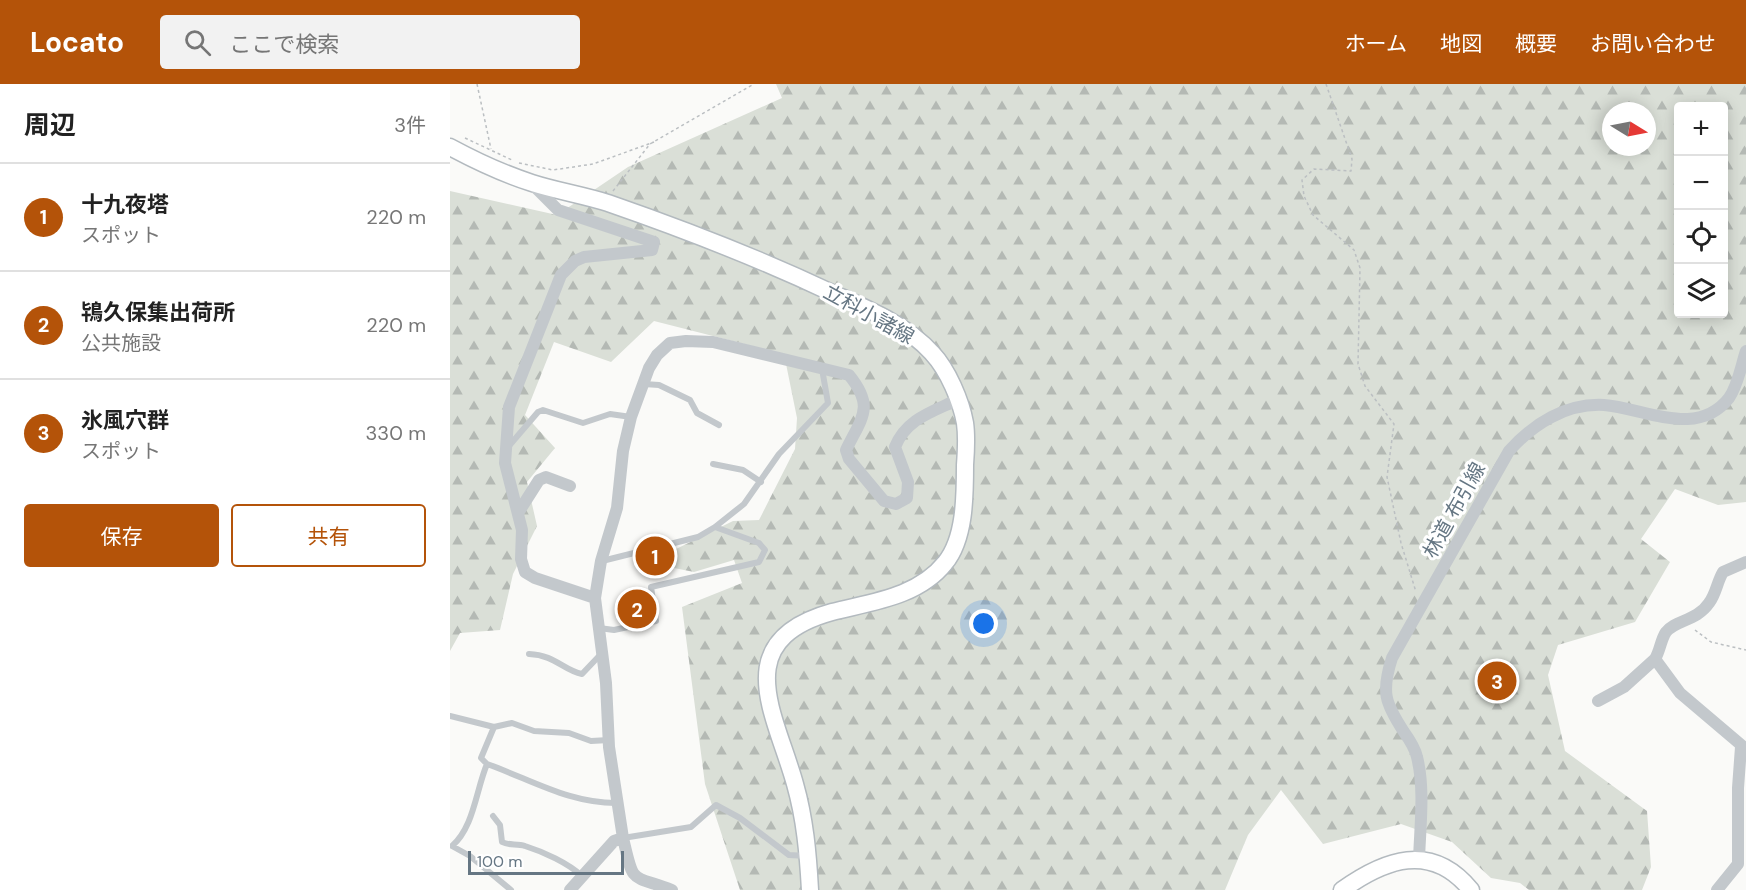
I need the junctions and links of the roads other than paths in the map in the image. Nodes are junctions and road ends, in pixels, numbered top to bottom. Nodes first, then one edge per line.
1 (454, 143) edge
2 (531, 183) junction
3 (1746, 351) edge
4 (821, 368) junction
5 (642, 384) junction
6 (957, 400) junction
7 (631, 417) junction
8 (719, 425) dead end
9 (505, 451) junction
10 (713, 464) dead end
11 (761, 482) junction
12 (570, 486) dead end
13 (518, 513) junction
14 (715, 527) junction
15 (601, 561) junction
16 (1746, 562) edge
17 (595, 598) junction
18 (598, 628) junction
19 (529, 654) dead end
20 (602, 654) junction
21 (1655, 659) junction
22 (1598, 701) dead end
23 (450, 716) edge
24 (494, 726) junction
25 (609, 740) junction
26 (1743, 748) edge
27 (488, 764) junction
28 (619, 803) junction
29 (493, 816) dead end
30 (622, 838) junction
31 (451, 845) edge
32 (808, 856) junction
33 (1419, 860) junction
34 (582, 876) junction
35 (511, 890) edge
36 (570, 890) edge
37 (672, 890) edge
38 (810, 890) edge
39 (1342, 890) edge
40 (1471, 890) edge
41 (1717, 890) edge

1 - 2 main road, 立科小諸線
2 - 6 main road, 立科小諸線
2 - 9 street
3 - 33 street, 林道 布引線
4 - 5 street
4 - 6 street
4 - 11 lane
5 - 7 street
5 - 8 lane
6 - 32 main road, 立科小諸線
7 - 9 lane
7 - 15 street
9 - 13 street
10 - 11 lane
11 - 14 lane
12 - 13 street
13 - 17 street
14 - 15 lane
14 - 18 lane
15 - 17 street
16 - 21 street
17 - 18 street
18 - 20 street
19 - 20 lane
20 - 25 street
21 - 22 street
21 - 26 street
23 - 24 lane
24 - 25 lane
24 - 27 lane
25 - 28 street
26 - 41 street
27 - 28 lane
27 - 31 lane
28 - 30 street
29 - 34 lane
30 - 32 lane
30 - 34 street
30 - 37 street
31 - 35 lane
32 - 38 main road, 立科小諸線
33 - 39 main road
33 - 40 main road
34 - 36 street

